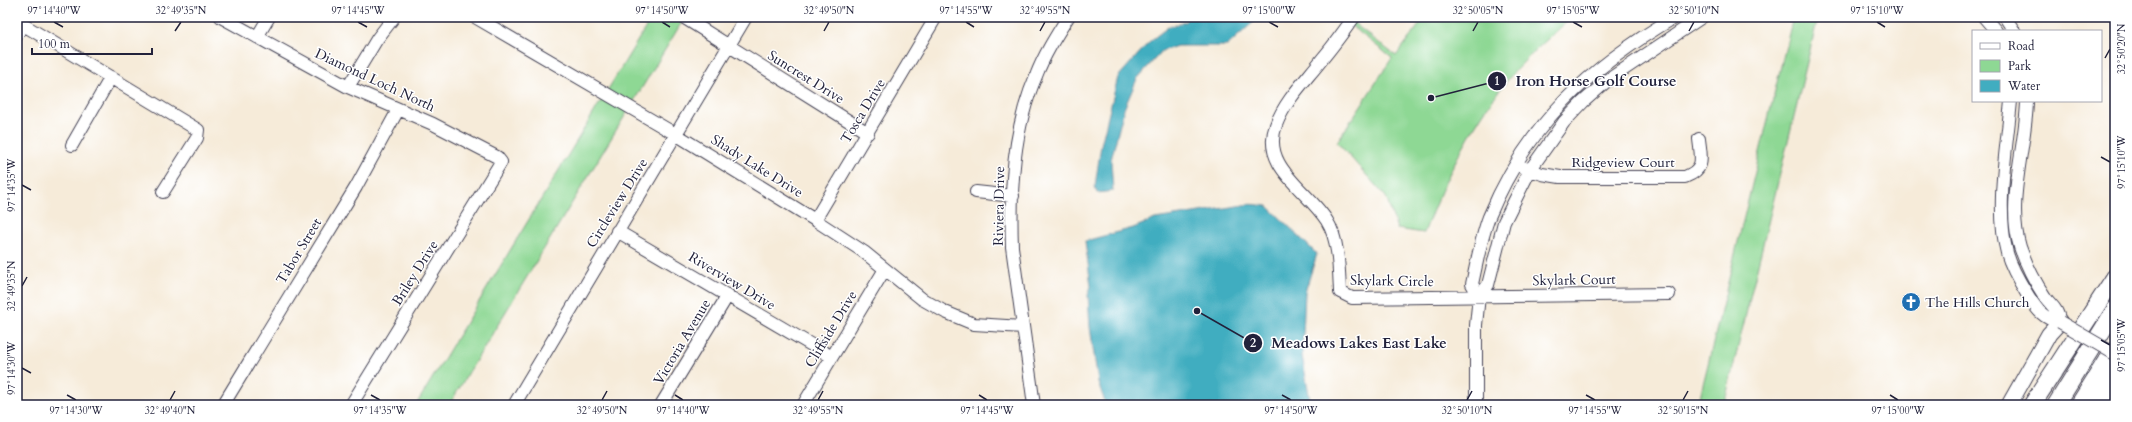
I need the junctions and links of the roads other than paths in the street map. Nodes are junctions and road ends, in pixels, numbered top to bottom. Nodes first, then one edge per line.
1 (221, 17) edge
2 (269, 17) edge
3 (394, 17) edge
4 (475, 17) edge
5 (683, 17) edge
6 (746, 17) edge
7 (936, 17) edge
8 (1068, 17) edge
9 (1354, 17) edge
10 (1675, 17) edge
11 (1702, 17) edge
12 (1984, 17) edge
13 (2005, 17) edge
14 (19, 27) edge
15 (1995, 30) edge
16 (2013, 30) edge
17 (257, 38) junction
18 (729, 46) junction
19 (111, 77) junction
20 (348, 87) junction
21 (2011, 102) edge
22 (2027, 102) edge
23 (398, 110) junction
24 (868, 133) junction
25 (677, 135) junction
26 (1699, 139) dead end
27 (72, 145) dead end
28 (497, 157) joint
29 (1516, 165) junction
30 (1530, 170) junction
31 (163, 192) dead end
32 (976, 192) dead end
33 (1013, 196) junction
34 (815, 220) junction
35 (617, 231) junction
36 (885, 269) junction
37 (2115, 277) edge
38 (1669, 294) dead end
39 (728, 296) junction
40 (1479, 296) junction
41 (2115, 310) edge
42 (2060, 322) junction
43 (1023, 327) junction
44 (2113, 353) edge
45 (832, 357) junction
46 (2115, 371) edge
47 (2115, 394) edge
48 (223, 405) edge
49 (351, 405) edge
50 (514, 405) edge
51 (661, 405) edge
52 (803, 405) edge
53 (1034, 405) edge
54 (1476, 405) edge
55 (2009, 405) edge
56 (2032, 405) edge
57 (2056, 405) edge
58 (2079, 405) edge
59 (2094, 405) edge
60 (2108, 405) edge

1 - 17 street, Diamond Loch North
2 - 17 street
3 - 20 street
4 - 25 street, Shady Lake Drive
5 - 18 street, Suncrest Drive
6 - 18 street, Circleview Drive
7 - 24 street, Tosca Drive
8 - 33 street, Riviera Drive
9 - 40 street, Skylark Circle
10 - 29 street
11 - 30 street
12 - 15 street
13 - 16 street
14 - 19 street
17 - 20 street, Diamond Loch North
18 - 24 street, Suncrest Drive
18 - 25 street, Circleview Drive
19 - 27 street
19 - 31 street
20 - 23 street, Diamond Loch North
21 - 42 street
22 - 42 street
23 - 28 street, Diamond Loch North
23 - 48 street, Tabor Street
24 - 34 street, Tosca Drive
25 - 34 street, Shady Lake Drive
25 - 35 street, Circleview Drive
26 - 30 street, Ridgeview Court
28 - 49 street, Briley Drive
29 - 30 street, Ridgeview Court
29 - 40 street
30 - 40 street
32 - 33 street
33 - 43 street, Riviera Drive
34 - 36 street, Shady Lake Drive
35 - 39 street, Riverview Drive
35 - 50 street, Circleview Drive
36 - 43 street, Shady Lake Drive
36 - 45 street, Cliffside Drive
37 - 56 highway
38 - 40 street, Skylark Court
39 - 45 street, Riverview Drive
39 - 51 street, Victoria Avenue
40 - 54 street
41 - 57 highway
42 - 44 street, bridge
42 - 55 main road
43 - 53 street, Riviera Drive
44 - 58 highway
45 - 52 street, Cliffside Drive
46 - 59 highway
47 - 60 highway

